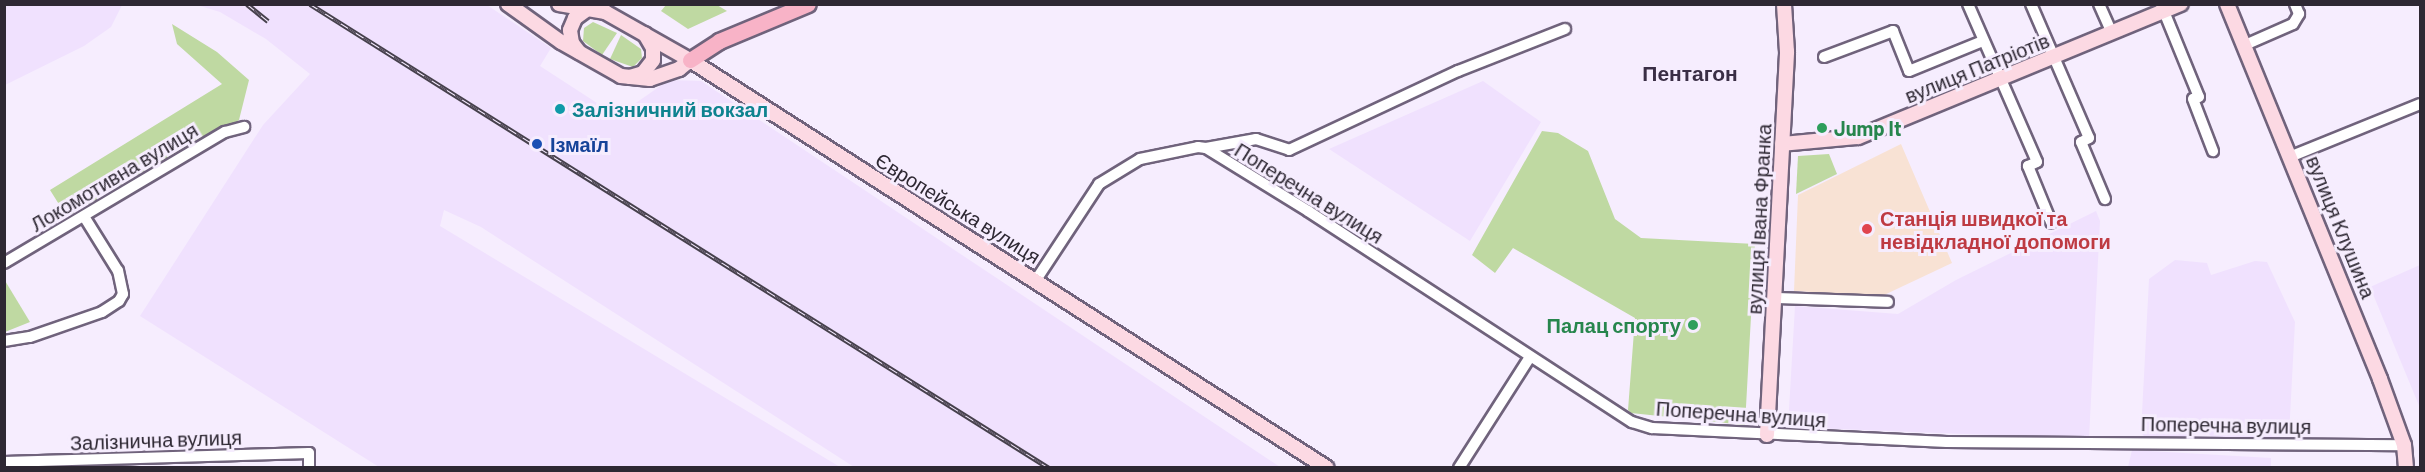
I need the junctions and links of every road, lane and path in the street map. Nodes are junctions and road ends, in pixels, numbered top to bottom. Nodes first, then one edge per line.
1 (559, 4) edge
2 (808, 4) edge
3 (1784, 4) edge
4 (1968, 4) edge
5 (2031, 4) edge
6 (2099, 4) edge
7 (2181, 4) edge
8 (2227, 4) edge
9 (2295, 4) edge
10 (516, 7) edge
11 (596, 8) edge
12 (2162, 8) edge
13 (1565, 29) dead end
14 (641, 31) junction
15 (2112, 33) junction
16 (1983, 41) junction
17 (2244, 45) junction
18 (581, 53) junction
19 (1824, 57) dead end
20 (2054, 58) junction
21 (690, 60) junction
22 (627, 77) junction
23 (2000, 81) junction
24 (2421, 104) edge
25 (244, 127) dead end
26 (1782, 144) junction
27 (1206, 148) junction
28 (2213, 151) dead end
29 (2292, 156) junction
30 (2105, 199) dead end
31 (85, 218) junction
32 (2051, 222) dead end
33 (4, 263) edge
34 (1036, 280) junction
35 (1775, 298) junction
36 (1888, 302) dead end
37 (4, 341) edge
38 (1530, 357) junction
39 (1767, 435) junction
40 (2404, 445) junction
41 (4, 462) edge
42 (309, 468) edge
43 (1327, 468) edge
44 (1459, 468) edge
45 (2406, 468) edge

1 - 11 street, Європейська вулиця
2 - 21 main road
3 - 26 street, вулиця Івана Франка
4 - 16 street
5 - 20 street
6 - 15 street
7 - 12 street, вулиця Патріотів
8 - 17 street, вулиця Клушина
9 - 17 street
10 - 18 street
11 - 14 street, Європейська вулиця
11 - 18 street
12 - 15 street, вулиця Патріотів
12 - 28 street
13 - 27 street
14 - 21 street, Європейська вулиця
14 - 22 street
15 - 20 street, вулиця Патріотів
16 - 19 street
16 - 23 street
17 - 29 street, вулиця Клушина
18 - 22 street
20 - 23 street, вулиця Патріотів
20 - 30 street
21 - 22 street
21 - 34 street, Європейська вулиця
23 - 26 street, вулиця Патріотів
23 - 32 street
24 - 29 street
25 - 31 street, Локомотивна вулиця
26 - 35 street, вулиця Івана Франка
27 - 34 street, Поперечна вулиця
27 - 38 street, Поперечна вулиця
29 - 40 street, вулиця Клушина
31 - 33 street, Локомотивна вулиця
31 - 37 street
34 - 43 street, Європейська вулиця
35 - 36 street
35 - 39 street, вулиця Івана Франка
38 - 39 street, Поперечна вулиця
38 - 44 street
39 - 40 street, Поперечна вулиця
40 - 45 street, вулиця Клушина
41 - 42 street, Залізнична вулиця

